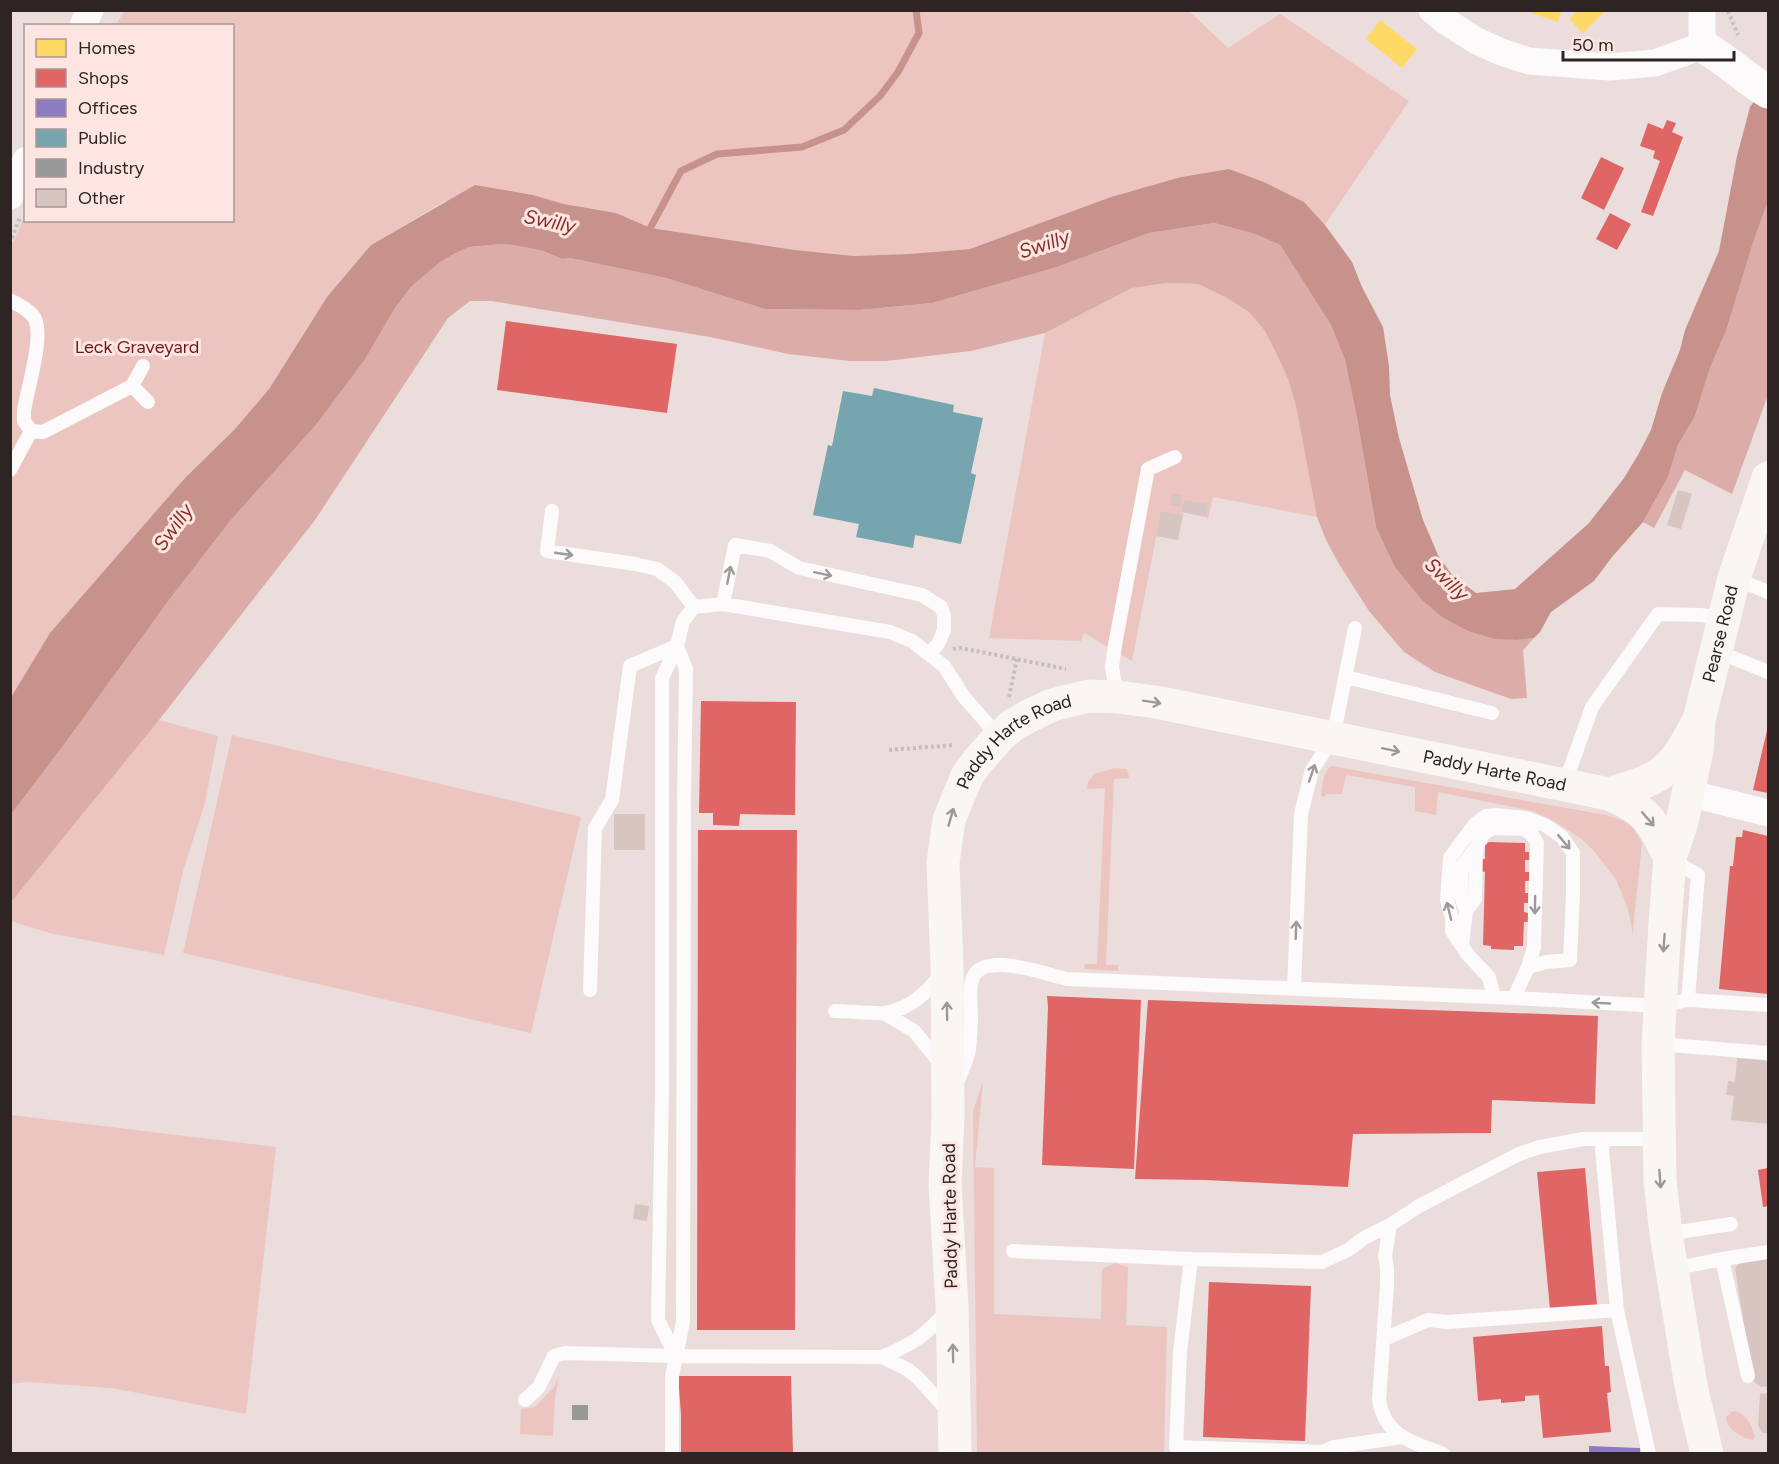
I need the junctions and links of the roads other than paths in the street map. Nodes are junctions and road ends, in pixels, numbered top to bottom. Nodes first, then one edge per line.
1 (90, 10) edge
2 (1432, 10) edge
3 (1702, 10) edge
4 (84, 24) edge
5 (1702, 46) junction
6 (1760, 87) edge
7 (24, 168) edge
8 (16, 204) edge
9 (10, 300) edge
10 (143, 366) dead end
11 (132, 386) junction
12 (148, 402) dead end
13 (32, 431) junction
14 (1175, 457) dead end
15 (10, 470) edge
16 (1768, 478) edge
17 (552, 510) dead end
18 (1763, 513) edge
19 (1734, 578) junction
20 (1768, 592) edge
21 (723, 604) junction
22 (694, 608) junction
23 (1724, 618) junction
24 (1355, 628) dead end
25 (677, 646) junction
26 (1716, 651) junction
27 (929, 654) junction
28 (1768, 672) edge
29 (1346, 677) junction
30 (1117, 697) junction
31 (1492, 713) dead end
32 (1699, 720) junction
33 (999, 737) junction
34 (1333, 738) junction
35 (1564, 786) junction
36 (1688, 793) junction
37 (1609, 794) junction
38 (1768, 813) edge
39 (1670, 858) junction
40 (1462, 946) junction
41 (947, 966) junction
42 (1528, 967) junction
43 (1294, 988) junction
44 (590, 990) dead end
45 (1494, 997) junction
46 (1514, 998) junction
47 (1674, 1003) junction
48 (1768, 1005) edge
49 (835, 1011) dead end
50 (884, 1012) junction
51 (1659, 1044) junction
52 (1768, 1053) edge
53 (947, 1082) junction
54 (1659, 1139) junction
55 (1604, 1140) junction
56 (1731, 1224) dead end
57 (1390, 1225) junction
58 (1666, 1234) junction
59 (1012, 1251) dead end
60 (1768, 1252) edge
61 (1191, 1259) junction
62 (1722, 1259) junction
63 (1672, 1269) junction
64 (952, 1306) junction
65 (1617, 1310) junction
66 (1384, 1339) junction
67 (676, 1356) junction
68 (882, 1357) junction
69 (1748, 1376) dead end
70 (525, 1400) dead end
71 (954, 1420) junction
72 (1402, 1437) junction
73 (672, 1454) edge
74 (955, 1454) edge
75 (1443, 1454) edge
76 (1649, 1454) edge
77 (1707, 1454) edge

1 - 4 street
2 - 5 street
3 - 5 street
5 - 6 street
7 - 8 street
9 - 13 lane
10 - 11 lane
11 - 12 lane
11 - 13 lane
13 - 15 lane
14 - 30 lane
16 - 18 main road, Pearse Road
17 -> 22 lane
18 - 19 main road, Pearse Road
19 - 20 lane
19 - 23 main road, Pearse Road
21 - 22 lane
21 - 27 lane
21 -> 27 lane
22 - 25 lane
23 - 26 main road, Pearse Road
23 - 35 lane
24 - 29 lane
25 - 44 lane
25 - 67 lane
25 - 67 lane
26 - 28 lane
26 - 32 main road, Pearse Road
27 - 33 lane
29 - 31 lane
29 - 34 lane
30 - 33 main road, Paddy Harte Road
30 -> 34 main road, Paddy Harte Road
32 - 36 main road, Pearse Road
32 - 37 main road
41 -> 33 main road, Paddy Harte Road
34 -> 35 main road, Paddy Harte Road
43 -> 34 lane
35 - 37 main road, Paddy Harte Road
36 - 38 street
36 - 39 main road, Pearse Road
37 -> 39 main road
39 - 47 main road
40 -> 42 lane
40 -> 42 lane
40 - 45 lane
41 - 50 lane
53 -> 41 main road, Paddy Harte Road
42 - 46 lane
43 - 45 lane
43 - 53 lane
45 - 46 lane
47 -> 46 lane
47 - 48 lane
47 - 51 main road
49 - 50 lane
50 - 53 lane
51 - 52 lane
51 - 54 main road
53 - 64 main road, Paddy Harte Road
54 - 55 lane
54 -> 58 main road
55 - 57 lane
55 - 65 lane
56 - 58 lane
57 - 61 lane
57 - 66 lane
58 - 63 main road
59 - 61 lane
60 - 62 lane
61 - 72 lane
62 - 63 lane
62 - 69 lane
63 - 77 main road
64 - 68 lane
71 -> 64 main road, Paddy Harte Road
65 - 66 lane
65 - 76 lane
66 - 72 lane
67 - 68 lane
67 - 70 lane
67 - 73 lane
68 - 71 lane
71 - 74 main road, Paddy Harte Road
72 - 75 lane

